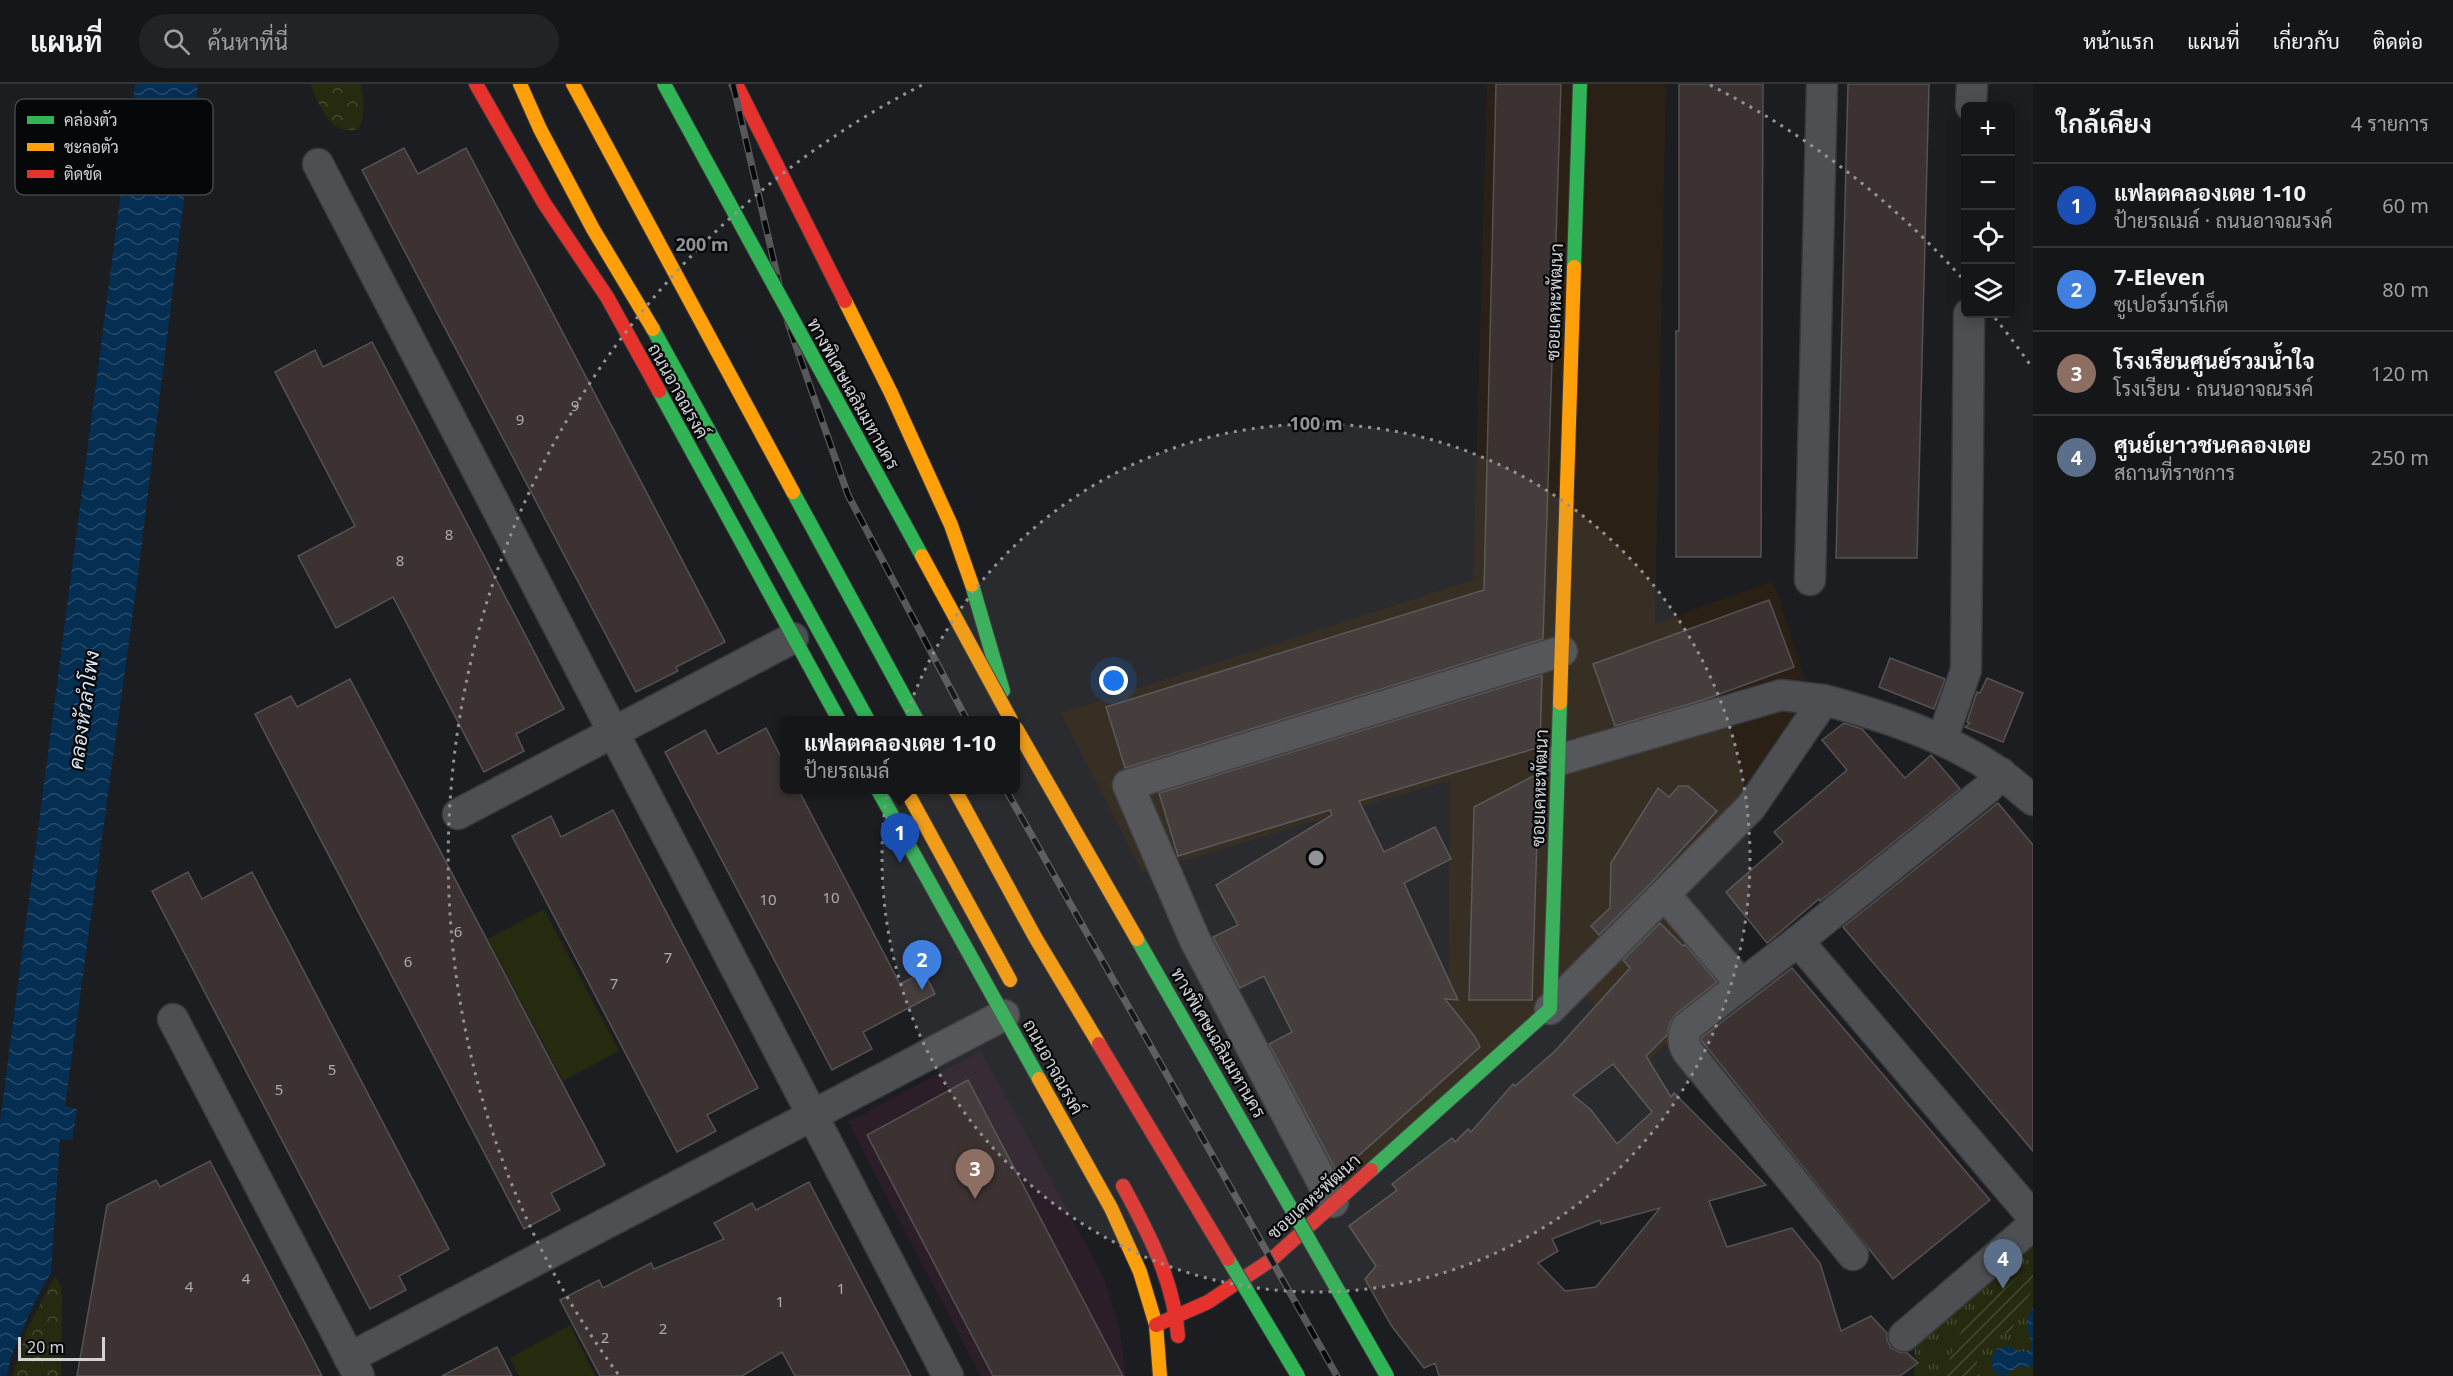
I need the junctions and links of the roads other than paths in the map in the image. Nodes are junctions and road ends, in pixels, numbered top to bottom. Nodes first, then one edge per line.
1 (476, 84) edge
2 (520, 84) edge
3 (573, 84) edge
4 (664, 84) edge
5 (736, 84) edge
6 (1580, 84) edge
7 (1822, 84) edge
8 (1972, 84) edge
9 (1971, 102) edge
10 (318, 164) dead end
11 (1969, 318) edge
12 (1810, 580) dead end
13 (805, 631) junction
14 (1562, 651) junction
15 (1824, 699) junction
16 (837, 716) edge
17 (865, 716) edge
18 (915, 716) edge
19 (1010, 716) edge
20 (1011, 716) edge
21 (613, 732) junction
22 (1020, 735) edge
23 (1942, 740) junction
24 (1559, 760) junction
25 (2001, 773) junction
26 (881, 794) edge
27 (908, 794) edge
28 (958, 794) edge
29 (2033, 800) edge
30 (458, 814) dead end
31 (1665, 895) junction
32 (1798, 941) junction
33 (1742, 985) junction
34 (1012, 1005) junction
35 (1550, 1009) junction
36 (173, 1019) dead end
37 (813, 1116) junction
38 (1116, 1174) dead end
39 (1333, 1202) junction
40 (2033, 1217) edge
41 (2033, 1225) edge
42 (1853, 1255) dead end
43 (1178, 1315) junction
44 (1156, 1325) junction
45 (1904, 1336) dead end
46 (1178, 1346) dead end
47 (354, 1367) edge
48 (948, 1376) edge
49 (1160, 1376) edge
50 (1298, 1376) edge
51 (1387, 1376) edge

1 - 13 main road, ถนนอาจณรงค์
2 - 13 main road, ถนนอาจณรงค์
3 - 18 main road
4 - 19 main road, ทางพิเศษเฉลิมมหานคร, bridge
5 - 20 main road, bridge
6 - 14 main road, ซอยเคหะพัฒนา
7 - 12 street
8 - 9 street
10 - 21 street
11 - 23 street
13 - 16 main road, ถนนอาจณรงค์
13 - 17 main road, ถนนอาจณรงค์
13 - 21 street
14 - 24 main road, ซอยเคหะพัฒนา
14 - 39 street
15 - 23 street
15 - 24 street
15 - 31 street
21 - 30 street
21 - 37 street
22 - 51 main road, ทางพิเศษเฉลิมมหานคร, bridge
23 - 25 street
24 - 35 main road, ซอยเคหะพัฒนา
25 - 29 street
25 - 32 street
26 - 34 main road, ถนนอาจณรงค์
27 - 34 main road, ถนนอาจณรงค์
28 - 50 main road, bridge
31 - 33 street
31 - 35 street
32 - 33 street
32 - 40 street
33 - 42 street
34 - 37 street
34 - 44 main road, ถนนอาจณรงค์
35 - 39 main road, ซอยเคหะพัฒนา
36 - 47 street
37 - 47 street
37 - 48 street
38 - 43 main road
39 - 43 main road, ซอยเคหะพัฒนา
41 - 45 street
43 - 44 main road, ซอยเคหะพัฒนา
43 - 46 main road
44 - 49 main road, ถนนอาจณรงค์

